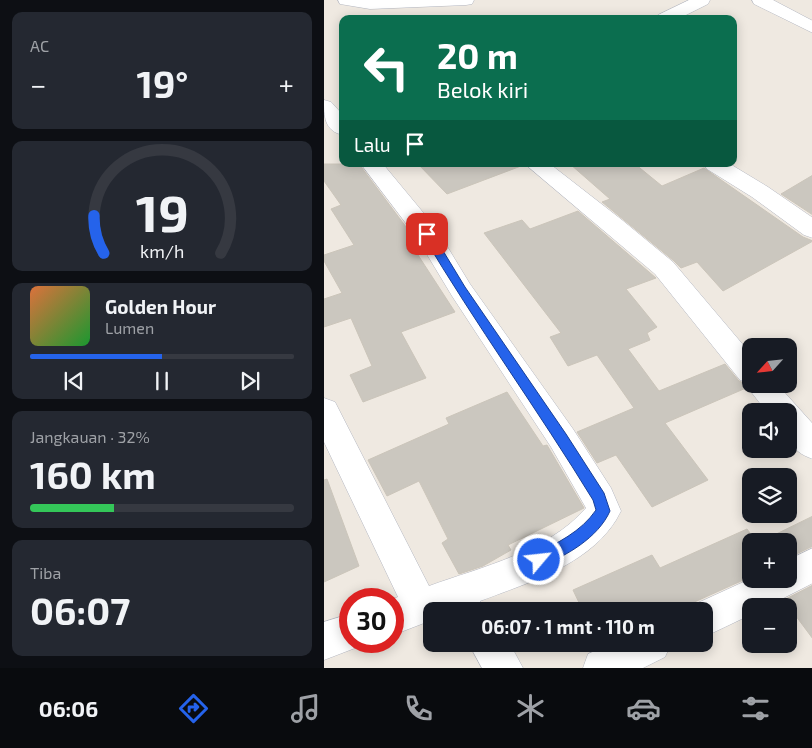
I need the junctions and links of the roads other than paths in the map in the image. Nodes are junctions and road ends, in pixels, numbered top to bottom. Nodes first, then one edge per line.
1 (346, 0) edge
2 (466, 0) edge
3 (760, 0) edge
4 (692, 1) edge
5 (670, 15) edge
6 (812, 28) edge
7 (332, 110) edge
8 (339, 122) edge
9 (374, 167) edge
10 (540, 167) edge
11 (720, 167) edge
12 (807, 219) edge
13 (742, 362) edge
14 (768, 393) edge
15 (776, 403) edge
16 (324, 410) edge
17 (797, 428) edge
18 (812, 446) edge
19 (812, 564) edge
20 (797, 572) edge
21 (767, 588) edge
22 (459, 602) edge
23 (423, 609) edge
24 (407, 612) edge
25 (713, 615) edge
26 (339, 636) edge
27 (324, 642) edge
28 (493, 652) edge
29 (635, 652) edge
30 (504, 668) edge
31 (602, 668) edge

1 - 2 street
3 - 6 street
4 - 5 street
7 - 8 street
9 - 22 street
10 - 13 street
11 - 12 street
14 - 15 street
16 - 24 street
17 - 18 street
19 - 20 street
21 - 25 street
23 - 24 street
26 - 27 street
28 - 30 street
29 - 31 street

